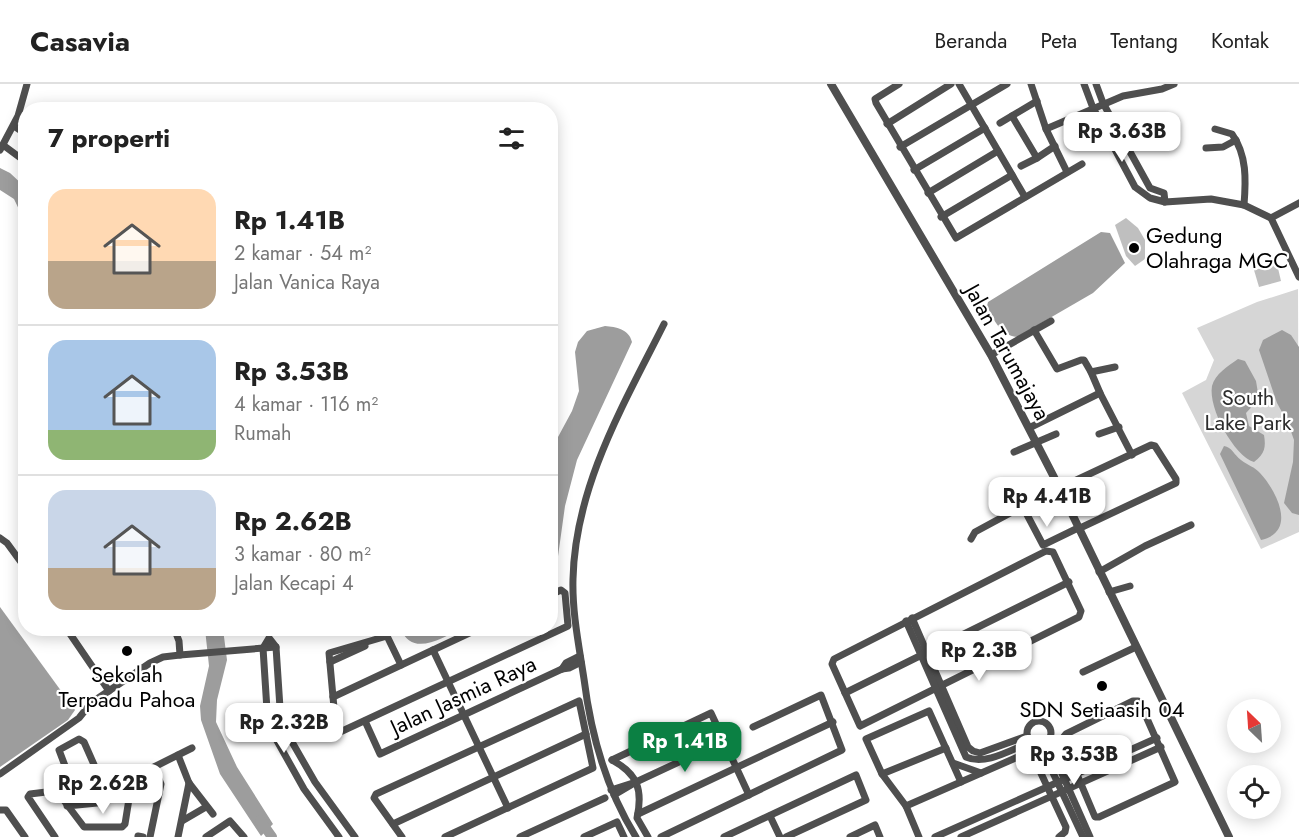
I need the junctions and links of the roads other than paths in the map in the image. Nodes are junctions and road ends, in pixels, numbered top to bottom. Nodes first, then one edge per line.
1 (27, 84) edge
2 (831, 84) edge
3 (899, 84) edge
4 (951, 84) edge
5 (959, 84) edge
6 (1007, 84) edge
7 (1031, 84) edge
8 (1084, 84) edge
9 (1096, 84) edge
10 (1174, 84) edge
11 (1037, 101) junction
12 (21, 102) edge
13 (1103, 103) junction
14 (971, 106) junction
15 (1093, 108) junction
16 (18, 113) edge
17 (1012, 116) junction
18 (1000, 123) dead end
19 (887, 124) junction
20 (14, 126) junction
21 (984, 128) junction
22 (18, 129) edge
23 (1046, 129) junction
24 (1215, 129) dead end
25 (1236, 140) junction
26 (1055, 146) junction
27 (2, 147) edge
28 (900, 147) junction
29 (1206, 148) dead end
30 (998, 151) junction
31 (18, 157) edge
32 (1037, 158) junction
33 (1082, 164) dead end
34 (1022, 166) dead end
35 (914, 170) junction
36 (1068, 172) junction
37 (1012, 175) junction
38 (928, 193) junction
39 (1025, 197) junction
40 (1165, 197) junction
41 (1299, 203) edge
42 (1244, 205) junction
43 (942, 217) junction
44 (1271, 218) junction
45 (1299, 277) edge
46 (1051, 321) dead end
47 (664, 324) dead end
48 (1034, 330) junction
49 (995, 353) junction
50 (1115, 368) dead end
51 (1091, 372) junction
52 (1100, 393) junction
53 (1031, 427) junction
54 (1119, 427) junction
55 (1056, 434) dead end
56 (1099, 434) dead end
57 (1038, 441) junction
58 (1014, 452) dead end
59 (1132, 455) junction
60 (1061, 488) junction
61 (1023, 507) junction
62 (1191, 525) dead end
63 (1080, 528) junction
64 (0, 538) edge
65 (971, 539) dead end
66 (18, 558) edge
67 (1103, 569) junction
68 (1069, 582) junction
69 (1130, 586) dead end
70 (558, 591) edge
71 (1112, 591) junction
72 (909, 620) junction
73 (558, 631) edge
74 (71, 636) edge
75 (177, 636) edge
76 (387, 636) junction
77 (463, 636) edge
78 (547, 636) edge
79 (1136, 647) junction
80 (263, 648) junction
81 (434, 650) junction
82 (924, 654) junction
83 (180, 655) junction
84 (581, 659) junction
85 (330, 662) junction
86 (400, 665) junction
87 (1083, 672) dead end
88 (448, 682) junction
89 (939, 688) junction
90 (109, 691) junction
91 (845, 693) junction
92 (333, 697) junction
93 (464, 715) junction
94 (364, 722) junction
95 (833, 722) junction
96 (753, 727) dead end
97 (586, 734) junction
98 (1157, 738) junction
99 (1029, 739) junction
100 (724, 741) junction
101 (1048, 742) junction
102 (1040, 745) junction
103 (479, 747) junction
104 (1161, 747) junction
105 (192, 748) dead end
106 (946, 748) junction
107 (178, 755) junction
108 (953, 762) junction
109 (154, 766) junction
110 (736, 768) junction
111 (981, 773) junction
112 (0, 774) edge
113 (133, 774) junction
114 (882, 774) junction
115 (1076, 774) junction
116 (493, 777) junction
117 (1062, 781) junction
118 (636, 782) junction
119 (961, 782) junction
120 (189, 783) junction
121 (1079, 783) junction
122 (103, 785) junction
123 (73, 787) junction
124 (1048, 787) junction
125 (1066, 789) junction
126 (56, 790) junction
127 (613, 792) junction
128 (748, 795) junction
129 (1052, 795) junction
130 (605, 798) dead end
131 (67, 806) junction
132 (906, 806) junction
133 (206, 807) junction
134 (508, 808) junction
135 (2, 809) edge
136 (213, 813) dead end
137 (638, 814) junction
138 (770, 816) junction
139 (182, 821) junction
140 (393, 824) junction
141 (536, 829) junction
142 (1085, 834) edge
143 (25, 837) edge
144 (55, 837) edge
145 (150, 837) edge
146 (178, 837) edge
147 (206, 837) edge
148 (244, 837) edge
149 (339, 837) edge
150 (355, 837) edge
151 (402, 837) edge
152 (445, 837) edge
153 (520, 837) edge
154 (540, 837) edge
155 (584, 837) edge
156 (624, 837) edge
157 (636, 837) edge
158 (648, 837) edge
159 (661, 837) edge
160 (724, 837) edge
161 (780, 837) edge
162 (786, 837) edge
163 (850, 837) edge
164 (880, 837) edge
165 (919, 837) edge
166 (935, 837) edge
167 (961, 837) edge
168 (1059, 837) edge
169 (1229, 837) edge

1 - 12 street
2 - 49 street, Jalan Tarumajaya
3 - 19 street
4 - 19 street
5 - 14 street
6 - 14 street
7 - 11 street
8 - 15 street
9 - 13 street
10 - 13 street
11 - 17 street
11 - 23 street
13 - 15 street
13 - 40 street
14 - 21 street
14 - 28 street
15 - 23 street
15 - 40 street
16 - 20 street
17 - 18 street
17 - 32 street
19 - 28 street
20 - 22 street
20 - 27 street
21 - 30 street
21 - 35 street
23 - 26 street
24 - 25 street
25 - 29 street
25 - 42 street
26 - 32 street
26 - 36 street
27 - 31 street
28 - 35 street
30 - 37 street
30 - 38 street
32 - 34 street
33 - 36 street
35 - 38 street
36 - 39 street
37 - 39 street
37 - 43 street
38 - 43 street
39 - 43 street
40 - 42 street
41 - 44 street
42 - 44 street
44 - 45 street
46 - 48 street
47 - 84 street
48 - 49 street
48 - 51 street
49 - 53 street, Jalan Tarumajaya
50 - 51 street
51 - 52 street
52 - 53 street
52 - 54 street
53 - 57 street, Jalan Tarumajaya
54 - 56 street
54 - 59 street
55 - 57 street
57 - 58 street
57 - 60 street, Jalan Tarumajaya
59 - 60 street
59 - 63 street
60 - 61 street
60 - 63 street, Jalan Tarumajaya
61 - 63 street
61 - 65 street
62 - 67 street
63 - 67 street, Jalan Tarumajaya
64 - 66 street
67 - 71 street, Jalan Tarumajaya
68 - 72 street
68 - 82 street
68 - 89 street
69 - 71 street
70 - 73 street
71 - 79 street, Jalan Tarumajaya
72 - 82 street
72 - 91 street
74 - 90 street
75 - 83 street
76 - 85 street
76 - 85 street
76 - 86 street
77 - 81 street
78 - 88 street
79 - 87 street
79 - 169 street, Jalan Tarumajaya
80 - 83 street
80 - 149 street
80 - 150 street
81 - 86 street
81 - 88 street
82 - 89 street
82 - 91 street
83 - 90 street
84 - 93 street, Jalan Jasmia Raya
84 - 127 street
85 - 92 street
86 - 92 street
88 - 93 street
88 - 94 street
89 - 91 street
89 - 99 street
90 - 112 street
92 - 94 street
93 - 94 street, Jalan Jasmia Raya
93 - 103 street
95 - 96 street
95 - 110 street
95 - 128 street
97 - 103 street
97 - 116 street
97 - 134 street
98 - 104 street
98 - 115 street
98 - 115 street
99 - 101 street
99 - 102 street
100 - 110 street
100 - 118 street
100 - 118 street
101 - 102 street
101 - 117 street
102 - 117 street
103 - 116 street
103 - 140 street
104 - 121 street
104 - 121 street
105 - 107 street
106 - 108 street
106 - 114 street
106 - 114 street
107 - 109 street
107 - 120 street
108 - 111 street
108 - 119 street
109 - 113 street
109 - 145 street
110 - 128 street
110 - 137 street
111 - 119 street
111 - 124 street
113 - 122 street
113 - 131 street
114 - 132 street
115 - 117 street
115 - 121 street
116 - 134 street
116 - 140 street
117 - 124 street
117 - 125 street
118 - 127 street
118 - 137 street
119 - 132 street
120 - 133 street
120 - 139 street
121 - 125 street
122 - 123 street
122 - 123 street
122 - 131 street
123 - 126 street
124 - 129 street
124 - 166 street
125 - 129 street
125 - 142 street
126 - 131 street
126 - 144 street
127 - 157 street
128 - 159 street
129 - 167 street
129 - 168 street
130 - 141 street
132 - 165 street
133 - 136 street
133 - 139 street
134 - 152 street
135 - 143 street
137 - 158 street
138 - 160 street
138 - 161 street
138 - 162 street
139 - 146 street
140 - 151 street
141 - 153 street
141 - 154 street
147 - 148 street
155 - 156 street
163 - 164 street

